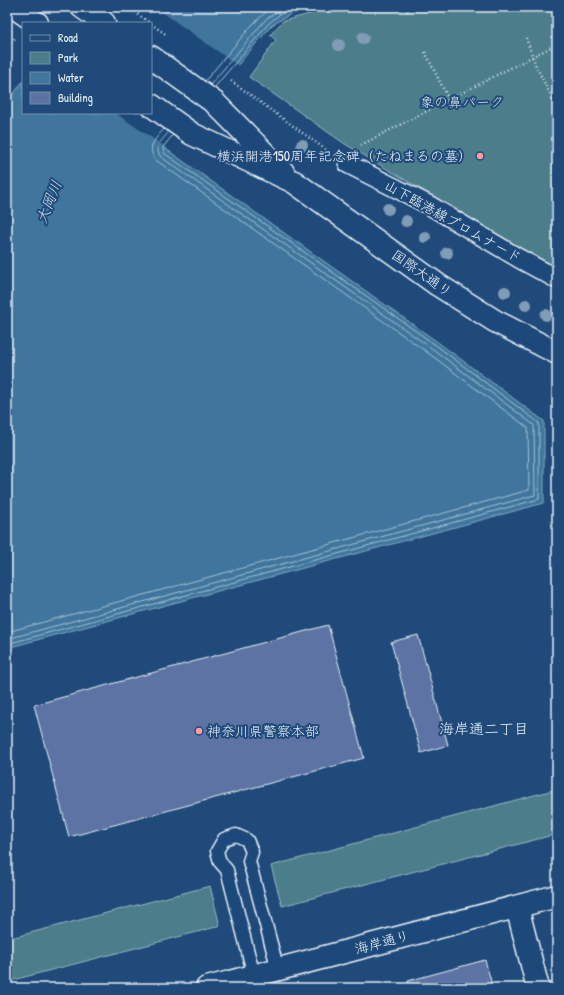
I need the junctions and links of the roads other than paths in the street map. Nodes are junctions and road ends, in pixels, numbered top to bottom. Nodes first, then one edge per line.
1 (14, 7) edge
2 (82, 7) edge
3 (36, 22) edge
4 (103, 22) edge
5 (152, 58) edge
6 (152, 106) edge
7 (348, 164) road end
8 (294, 182) junction
9 (557, 279) edge
10 (557, 353) edge
11 (557, 896) edge
12 (517, 907) junction
13 (278, 970) junction
14 (254, 976) junction
15 (208, 988) edge
16 (538, 988) edge

1 - 3 street
2 - 4 street
5 - 8 street, 国際大通り
6 - 8 street, 国際大通り
7 - 9 street, 山下臨港線プロムナード
8 - 10 street, 国際大通り
11 - 12 street, 海岸通り
12 - 13 street, 海岸通り
12 - 16 street
13 - 14 street, 海岸通り
13 - 14 lane
14 - 15 street, 海岸通り

